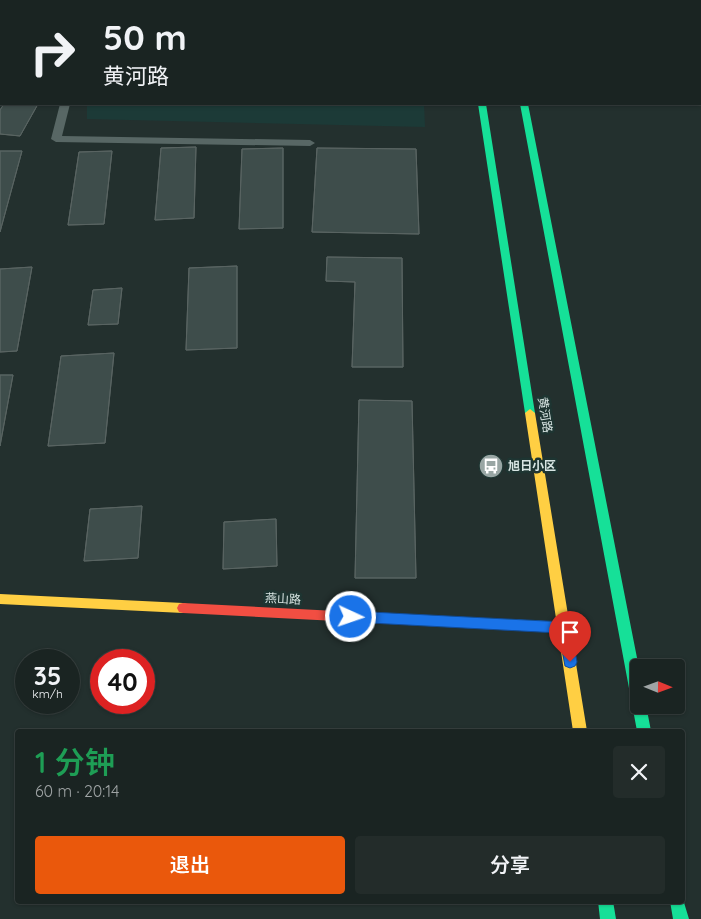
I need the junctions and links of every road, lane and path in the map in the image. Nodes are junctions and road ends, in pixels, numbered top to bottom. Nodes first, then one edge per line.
1 (65, 105) edge
2 (482, 105) edge
3 (524, 105) edge
4 (310, 143) dead end
5 (0, 599) edge
6 (565, 627) junction
7 (631, 659) edge
8 (641, 714) edge
9 (580, 729) edge
10 (644, 729) edge
11 (606, 904) edge
12 (678, 904) edge
13 (608, 919) edge
14 (680, 919) edge

1 - 4 lane
2 - 6 main road, 黄河路
3 - 7 main road
5 - 6 main road, 燕山路
6 - 9 main road, 黄河路
8 - 10 main road
11 - 13 main road
12 - 14 main road

